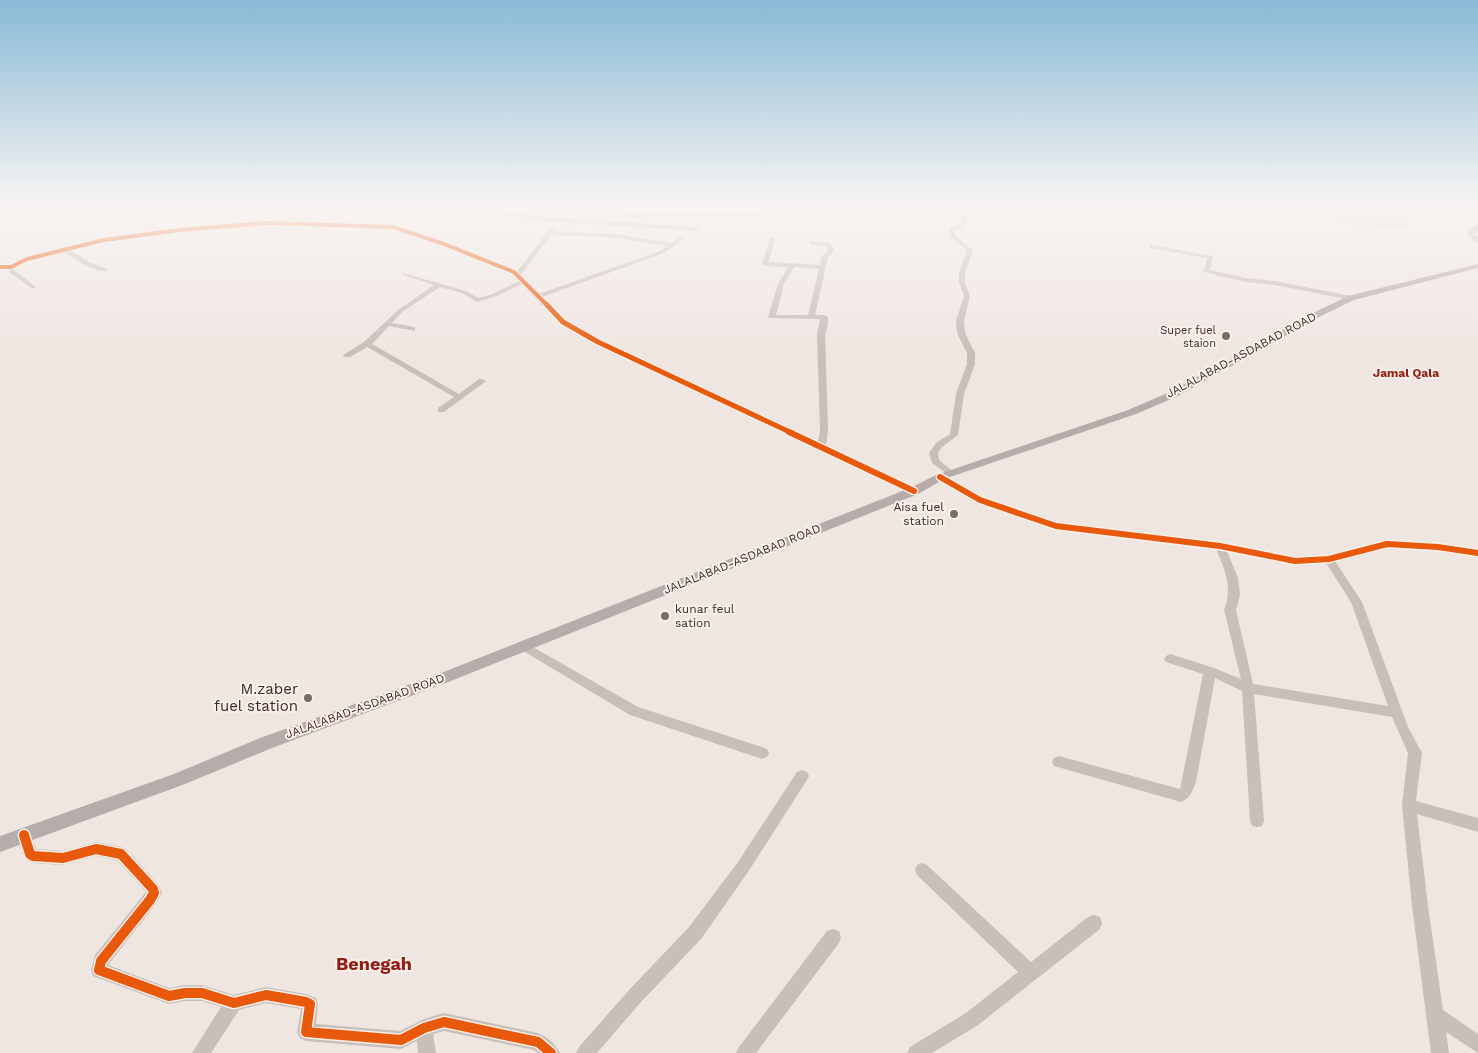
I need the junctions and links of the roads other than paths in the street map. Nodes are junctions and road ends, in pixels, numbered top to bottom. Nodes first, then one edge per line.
1 (44, 254) edge
2 (72, 254) edge
3 (468, 254) edge
4 (534, 254) edge
5 (656, 254) edge
6 (768, 254) edge
7 (828, 254) edge
8 (968, 254) edge
9 (1192, 254) edge
10 (792, 265) junction
11 (1478, 266) edge
12 (11, 267) junction
13 (823, 267) junction
14 (0, 268) edge
15 (105, 270) dead end
16 (405, 274) dead end
17 (518, 275) junction
18 (524, 281) junction
19 (440, 284) junction
20 (33, 287) dead end
21 (539, 296) junction
22 (1351, 298) junction
23 (811, 318) junction
24 (387, 324) junction
25 (412, 329) dead end
26 (367, 344) junction
27 (347, 355) dead end
28 (482, 380) dead end
29 (459, 397) junction
30 (440, 410) dead end
31 (822, 446) junction
32 (945, 475) junction
33 (914, 491) junction
34 (1220, 546) junction
35 (1478, 553) edge
36 (1328, 559) junction
37 (524, 646) junction
38 (1170, 659) dead end
39 (1210, 671) junction
40 (1248, 688) junction
41 (1398, 713) junction
42 (762, 753) dead end
43 (1059, 762) dead end
44 (802, 776) dead end
45 (1409, 805) junction
46 (1257, 821) dead end
47 (1478, 825) edge
48 (24, 835) junction
49 (0, 844) edge
50 (922, 870) dead end
51 (1094, 923) dead end
52 (833, 937) dead end
53 (1031, 972) junction
54 (234, 1002) junction
55 (1434, 1014) junction
56 (424, 1028) junction
57 (1478, 1044) edge
58 (200, 1053) edge
59 (427, 1053) edge
60 (551, 1053) edge
61 (585, 1053) edge
62 (745, 1053) edge
63 (916, 1053) edge
64 (1440, 1053) edge

1 - 12 street
2 - 15 street
3 - 17 street
4 - 17 street
5 - 21 street
6 - 10 street
7 - 13 street
8 - 32 street
9 - 22 street
10 - 13 street
10 - 23 street
11 - 22 main road, JALALABAD-ASDABAD ROAD
12 - 14 street
12 - 20 street
13 - 23 street
16 - 19 street
17 - 18 street
18 - 19 street
18 - 21 street
19 - 24 street
21 - 31 street
22 - 32 main road, JALALABAD-ASDABAD ROAD
23 - 31 street
24 - 25 street
24 - 26 street
26 - 27 street
26 - 29 street
28 - 29 street
29 - 30 street
31 - 33 street
32 - 33 main road, JALALABAD-ASDABAD ROAD
32 - 34 street
33 - 37 main road, JALALABAD-ASDABAD ROAD
34 - 36 street
34 - 40 street
35 - 36 street
36 - 41 street
37 - 42 street
37 - 48 main road, JALALABAD-ASDABAD ROAD
38 - 39 street
39 - 40 street
39 - 43 street
40 - 41 street
40 - 46 street
41 - 45 street
44 - 61 street
45 - 47 street
45 - 55 street
48 - 49 main road, JALALABAD-ASDABAD ROAD
48 - 54 street
50 - 53 street
51 - 53 street
52 - 62 street
53 - 63 street
54 - 56 street
54 - 58 street
55 - 57 street
55 - 64 street
56 - 59 street
56 - 60 street

